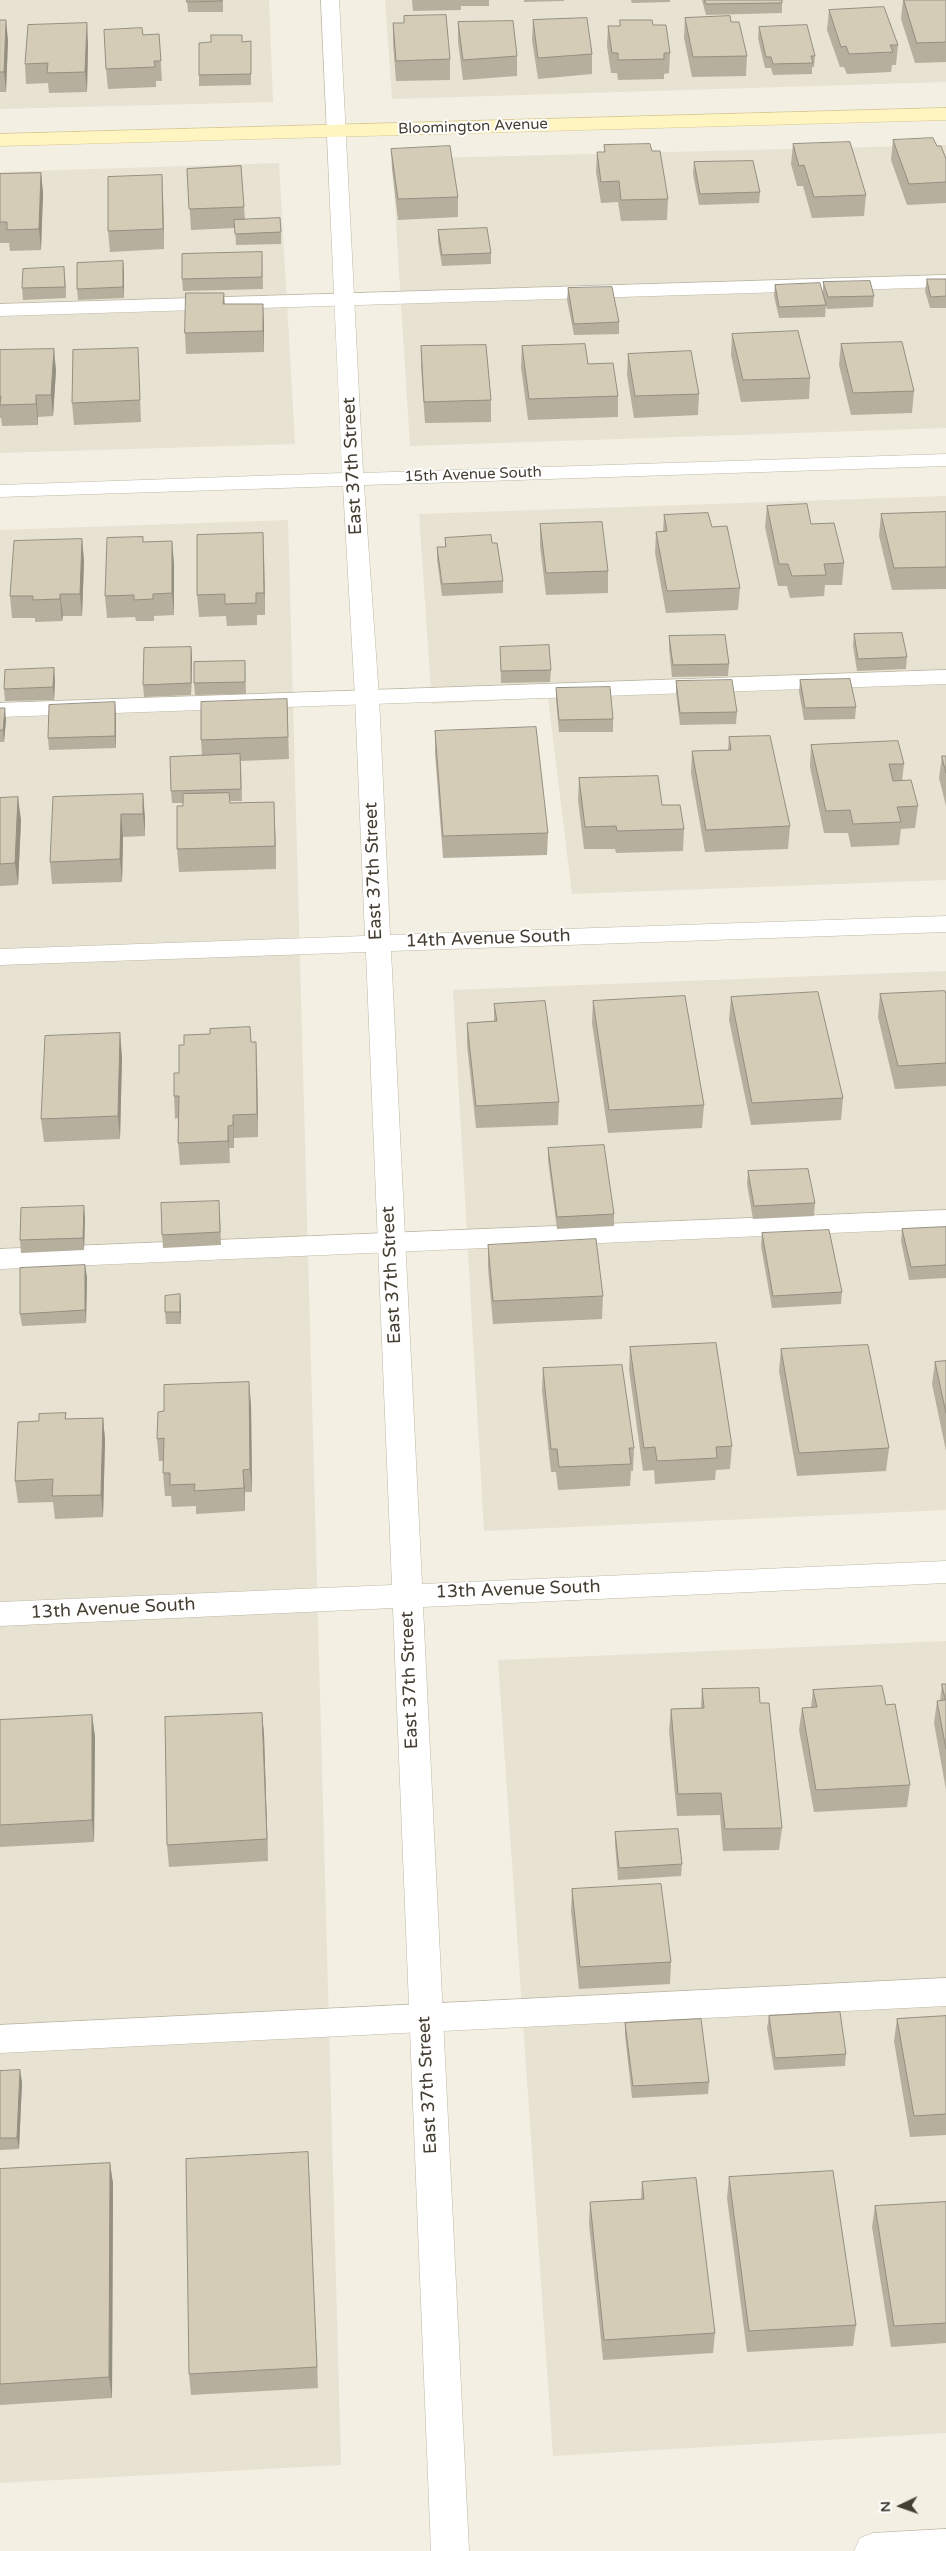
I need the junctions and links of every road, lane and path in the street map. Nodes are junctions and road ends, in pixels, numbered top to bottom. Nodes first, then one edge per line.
1 (330, 0) edge
2 (946, 114) edge
3 (335, 130) junction
4 (0, 140) edge
5 (946, 281) edge
6 (345, 299) junction
7 (0, 310) edge
8 (946, 460) edge
9 (353, 479) junction
10 (0, 491) edge
11 (946, 677) edge
12 (367, 697) junction
13 (0, 710) edge
14 (946, 924) edge
15 (376, 943) junction
16 (0, 957) edge
17 (946, 1219) edge
18 (391, 1243) junction
19 (0, 1259) edge
20 (946, 1572) edge
21 (407, 1595) junction
22 (0, 1614) edge
23 (946, 1992) edge
24 (425, 2018) junction
25 (0, 2039) edge
26 (946, 2547) edge
27 (450, 2551) edge
28 (873, 2551) edge

1 - 3 street, East 37th Street
2 - 3 street, Bloomington Avenue
3 - 4 street, Bloomington Avenue
3 - 6 street, East 37th Street
5 - 6 street
6 - 7 street
6 - 9 street, East 37th Street
8 - 9 street, 15th Avenue South
9 - 10 street, 15th Avenue South
9 - 12 street, East 37th Street
11 - 12 street
12 - 13 street
12 - 15 street, East 37th Street
14 - 15 street, 14th Avenue South
15 - 16 street, 14th Avenue South
15 - 18 street, East 37th Street
17 - 18 street
18 - 19 street
18 - 21 street, East 37th Street
20 - 21 street, 13th Avenue South
21 - 22 street, 13th Avenue South
21 - 24 street, East 37th Street
23 - 24 street
24 - 25 street
24 - 27 street, East 37th Street
26 - 28 street

